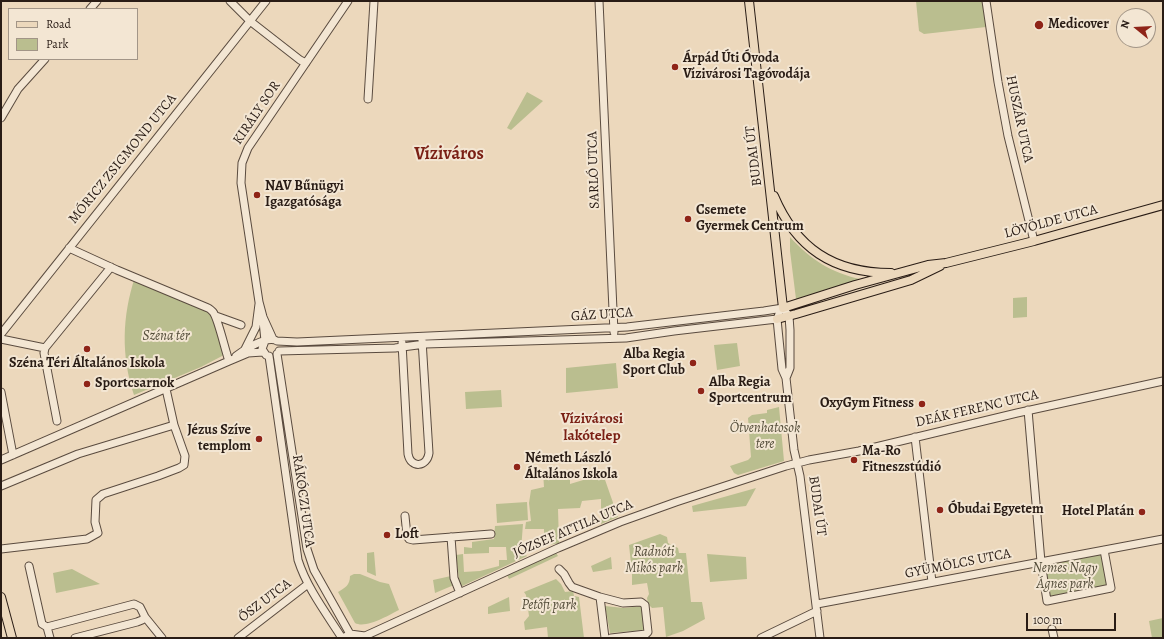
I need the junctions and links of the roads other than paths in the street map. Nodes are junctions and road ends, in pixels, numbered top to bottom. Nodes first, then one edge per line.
1 (230, 1) edge
2 (266, 1) edge
3 (348, 1) edge
4 (374, 1) edge
5 (599, 1) edge
6 (749, 1) edge
7 (986, 1) edge
8 (250, 21) junction
9 (44, 60) edge
10 (306, 63) junction
11 (368, 100) dead end
12 (1, 118) edge
13 (771, 190) junction
14 (1163, 205) edge
15 (1034, 241) junction
16 (69, 248) junction
17 (946, 263) junction
18 (111, 267) junction
19 (904, 272) junction
20 (259, 302) junction
21 (783, 308) junction
22 (216, 316) junction
23 (789, 316) junction
24 (777, 318) junction
25 (241, 325) dead end
26 (614, 328) junction
27 (1, 334) edge
28 (422, 336) junction
29 (401, 337) junction
30 (1, 339) edge
31 (614, 339) junction
32 (272, 340) junction
33 (422, 344) junction
34 (402, 346) junction
35 (44, 348) junction
36 (245, 349) junction
37 (263, 352) junction
38 (278, 352) junction
39 (269, 356) junction
40 (229, 361) junction
41 (786, 378) junction
42 (1163, 381) edge
43 (166, 390) junction
44 (1, 392) edge
45 (1028, 410) junction
46 (57, 421) dead end
47 (174, 425) junction
48 (915, 437) junction
49 (13, 455) junction
50 (1, 460) edge
51 (797, 463) junction
52 (1, 464) edge
53 (1, 486) edge
54 (405, 516) dead end
55 (491, 534) dead end
56 (451, 537) junction
57 (1163, 539) edge
58 (1, 549) edge
59 (1104, 550) junction
60 (1041, 562) junction
61 (28, 566) dead end
62 (559, 569) dead end
63 (932, 582) junction
64 (308, 584) junction
65 (460, 593) junction
66 (1, 597) edge
67 (600, 597) junction
68 (817, 607) junction
69 (145, 617) junction
70 (47, 627) junction
71 (1052, 629) dead end
72 (359, 636) edge
73 (12, 638) edge
74 (50, 638) edge
75 (75, 638) edge
76 (162, 638) edge
77 (238, 638) edge
78 (343, 638) edge
79 (605, 638) edge
80 (611, 638) edge
81 (761, 638) edge
82 (820, 638) edge
83 (1054, 638) edge

1 - 8 street
2 - 8 street, MÓRICZ ZSIGMOND UTCA
3 - 10 street, KIRÁLY SOR
4 - 11 street
5 - 26 street, SARLÓ UTCA
6 - 13 main road, BUDAI ÚT
7 - 15 street, HUSZÁR UTCA
8 - 10 street
8 - 16 street, MÓRICZ ZSIGMOND UTCA
9 - 12 street
10 - 20 street, KIRÁLY SOR
13 - 19 main road, LÖVÖLDE UTCA
13 - 21 main road, BUDAI ÚT
14 - 15 main road, LÖVÖLDE UTCA
15 - 17 main road, LÖVÖLDE UTCA
16 - 18 street
16 - 27 street, MÓRICZ ZSIGMOND UTCA
17 - 19 main road, LÖVÖLDE UTCA
17 - 23 main road, LÖVÖLDE UTCA
18 - 22 street
18 - 35 street
19 - 21 main road, LÖVÖLDE UTCA
20 - 32 street, KIRÁLY SOR
20 - 36 street, KIRÁLY SOR
21 - 23 street
21 - 24 street
21 - 26 street, GÁZ UTCA
22 - 25 street
22 - 40 street
23 - 24 main road, LÖVÖLDE UTCA
23 - 41 street, BUDAI ÚT
24 - 31 street, GÁZ UTCA
24 - 41 street, BUDAI ÚT
26 - 28 street, GÁZ UTCA
26 - 31 street, SARLÓ UTCA
28 - 29 street, GÁZ UTCA
28 - 33 street
29 - 32 street, GÁZ UTCA
29 - 34 street
30 - 35 street
31 - 33 street, GÁZ UTCA
32 - 36 street
32 - 37 street
32 - 38 street
33 - 34 street, GÁZ UTCA
33 - 34 street
34 - 38 street, GÁZ UTCA
35 - 46 street
36 - 40 street
37 - 39 street
37 - 40 street
38 - 39 street
38 - 72 street, RÁKÓCZI UTCA
39 - 64 street, RÁKÓCZI UTCA
40 - 43 street
41 - 51 street, BUDAI ÚT
42 - 45 street, DEÁK FERENC UTCA
43 - 47 street
43 - 49 street
44 - 49 street
45 - 48 street, DEÁK FERENC UTCA
45 - 60 street
47 - 53 street
47 - 58 street
48 - 51 street, DEÁK FERENC UTCA
48 - 63 street
49 - 50 street
49 - 52 street
51 - 65 street, JÓZSEF ATTILA UTCA
51 - 68 street, BUDAI ÚT
54 - 56 street
55 - 56 street
56 - 65 street
57 - 59 street, GYÜMÖLCS UTCA
59 - 60 street, GYÜMÖLCS UTCA
59 - 60 street
60 - 63 street, GYÜMÖLCS UTCA
61 - 70 street
62 - 67 street
63 - 68 street, GYÜMÖLCS UTCA
64 - 77 street, ŐSZ UTCA
64 - 78 street, RÁKÓCZI UTCA
65 - 72 street, JÓZSEF ATTILA UTCA
66 - 73 main road
67 - 79 street
67 - 80 street
68 - 81 street, GYÜMÖLCS UTCA
68 - 82 street, BUDAI ÚT
69 - 70 street
69 - 75 street
69 - 76 street
70 - 74 street
71 - 83 street
72 - 78 street, RÁKÓCZI UTCA

